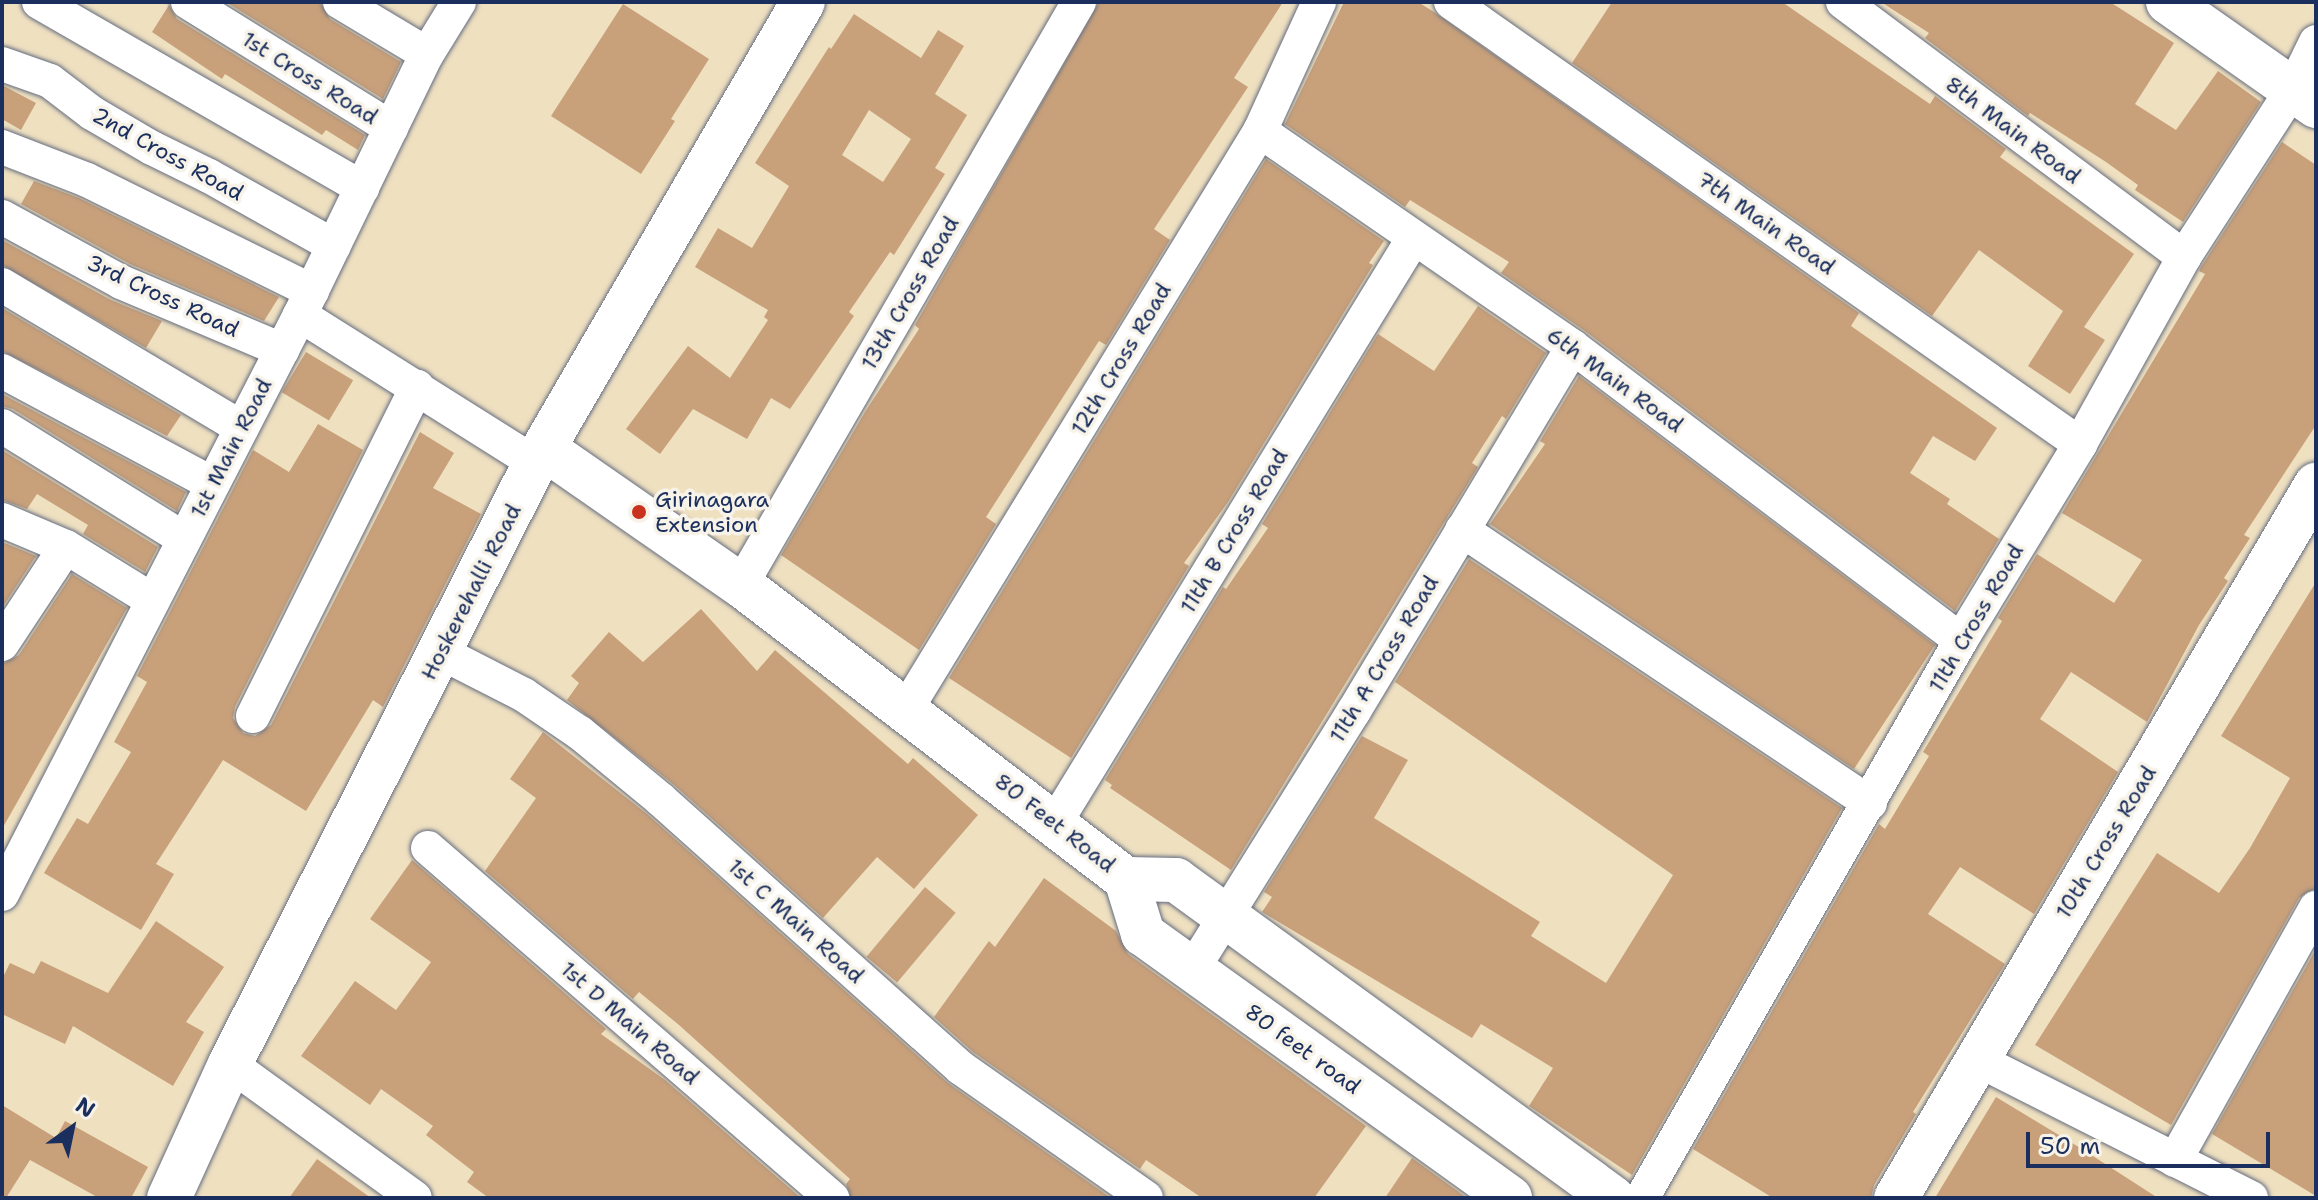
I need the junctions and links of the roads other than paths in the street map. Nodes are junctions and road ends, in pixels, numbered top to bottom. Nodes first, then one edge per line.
1 (39, 2) edge
2 (188, 2) edge
3 (340, 2) edge
4 (459, 2) edge
5 (803, 2) edge
6 (1079, 2) edge
7 (1319, 2) edge
8 (1451, 2) edge
9 (1843, 2) edge
10 (2168, 2) edge
11 (2316, 42) edge
12 (427, 54) junction
13 (2, 64) edge
14 (2305, 96) edge
15 (391, 128) junction
16 (1260, 131) junction
17 (2, 147) edge
18 (362, 188) junction
19 (2, 217) edge
20 (1413, 239) junction
21 (334, 246) junction
22 (2184, 257) junction
23 (2, 285) edge
24 (306, 303) junction
25 (1573, 347) junction
26 (282, 350) junction
27 (2, 371) edge
28 (417, 387) junction
29 (2, 426) edge
30 (242, 428) junction
31 (2080, 444) junction
32 (540, 456) junction
33 (213, 484) junction
34 (2316, 485) edge
35 (2, 520) edge
36 (1462, 530) junction
37 (184, 539) junction
38 (66, 547) junction
39 (741, 585) junction
40 (152, 600) junction
41 (1961, 640) junction
42 (2, 644) edge
43 (442, 653) junction
44 (907, 708) junction
45 (253, 716) dead end
46 (1870, 803) junction
47 (1055, 823) junction
48 (428, 848) dead end
49 (6, 873) edge
50 (1126, 879) junction
51 (2316, 908) edge
52 (1226, 915) junction
53 (1192, 970) junction
54 (1978, 1060) junction
55 (230, 1064) junction
56 (2175, 1160) junction
57 (2207, 1189) edge
58 (169, 1198) edge
59 (415, 1198) edge
60 (832, 1198) edge
61 (1146, 1198) edge
62 (1510, 1198) edge
63 (1613, 1198) edge
64 (1642, 1198) edge
65 (1896, 1198) edge
66 (2251, 1198) edge

1 - 18 street
2 - 15 street, 1st Cross Road
3 - 12 street
4 - 12 street, 1st Main Road
5 - 32 street, Hoskerehalli Road
6 - 39 street, 13th Cross Road
7 - 16 street, 12th Cross Road
8 - 31 street, 7th Main Road
9 - 22 street, 8th Main Road
10 - 14 street
11 - 14 street, 11th Cross Road
12 - 15 street, 1st Main Road
13 - 21 street, 2nd Cross Road
14 - 22 street, 11th Cross Road
15 - 18 street, 1st Main Road
16 - 20 street, 6th Main Road
16 - 44 street, 12th Cross Road
17 - 24 street
18 - 21 street, 1st Main Road
19 - 26 street, 3rd Cross Road
20 - 25 street, 6th Main Road
20 - 47 street, 11th B Cross Road
21 - 24 street, 1st Main Road
22 - 31 street, 11th Cross Road
23 - 30 street
24 - 26 street, 1st Main Road
24 - 28 street
25 - 36 street, 11th A Cross Road
25 - 41 street, 6th Main Road
26 - 30 street, 1st Main Road
27 - 33 street
28 - 32 street
28 - 45 street
29 - 37 street
30 - 33 street, 1st Main Road
31 - 41 street, 11th Cross Road
32 - 39 street, 80 Feet Road
32 - 43 street, Hoskerehalli Road
33 - 37 street, 1st Main Road
34 - 54 street, 10th Cross Road
35 - 38 street
36 - 46 street
36 - 52 street, 11th A Cross Road
37 - 40 street, 1st Main Road
38 - 40 street
38 - 42 street
39 - 44 street, 80 Feet Road
40 - 49 street, 1st Main Road
41 - 46 street, 11th Cross Road
43 - 55 street, Hoskerehalli Road
43 - 61 street, 1st C Main Road
44 - 47 street, 80 Feet Road
46 - 64 street, 11th Cross Road
47 - 50 street, 80 Feet Road
48 - 60 street, 1st D Main Road
50 - 52 street, 80 Feet Road
50 - 53 street, 80 feet road
51 - 56 street
52 - 53 street, 11th A Cross Road
52 - 63 street, 80 Feet Road
53 - 62 street, 80 feet road
54 - 56 street
54 - 65 street, 10th Cross Road
55 - 58 street, Hoskerehalli Road
55 - 59 street
56 - 57 street
57 - 66 street

